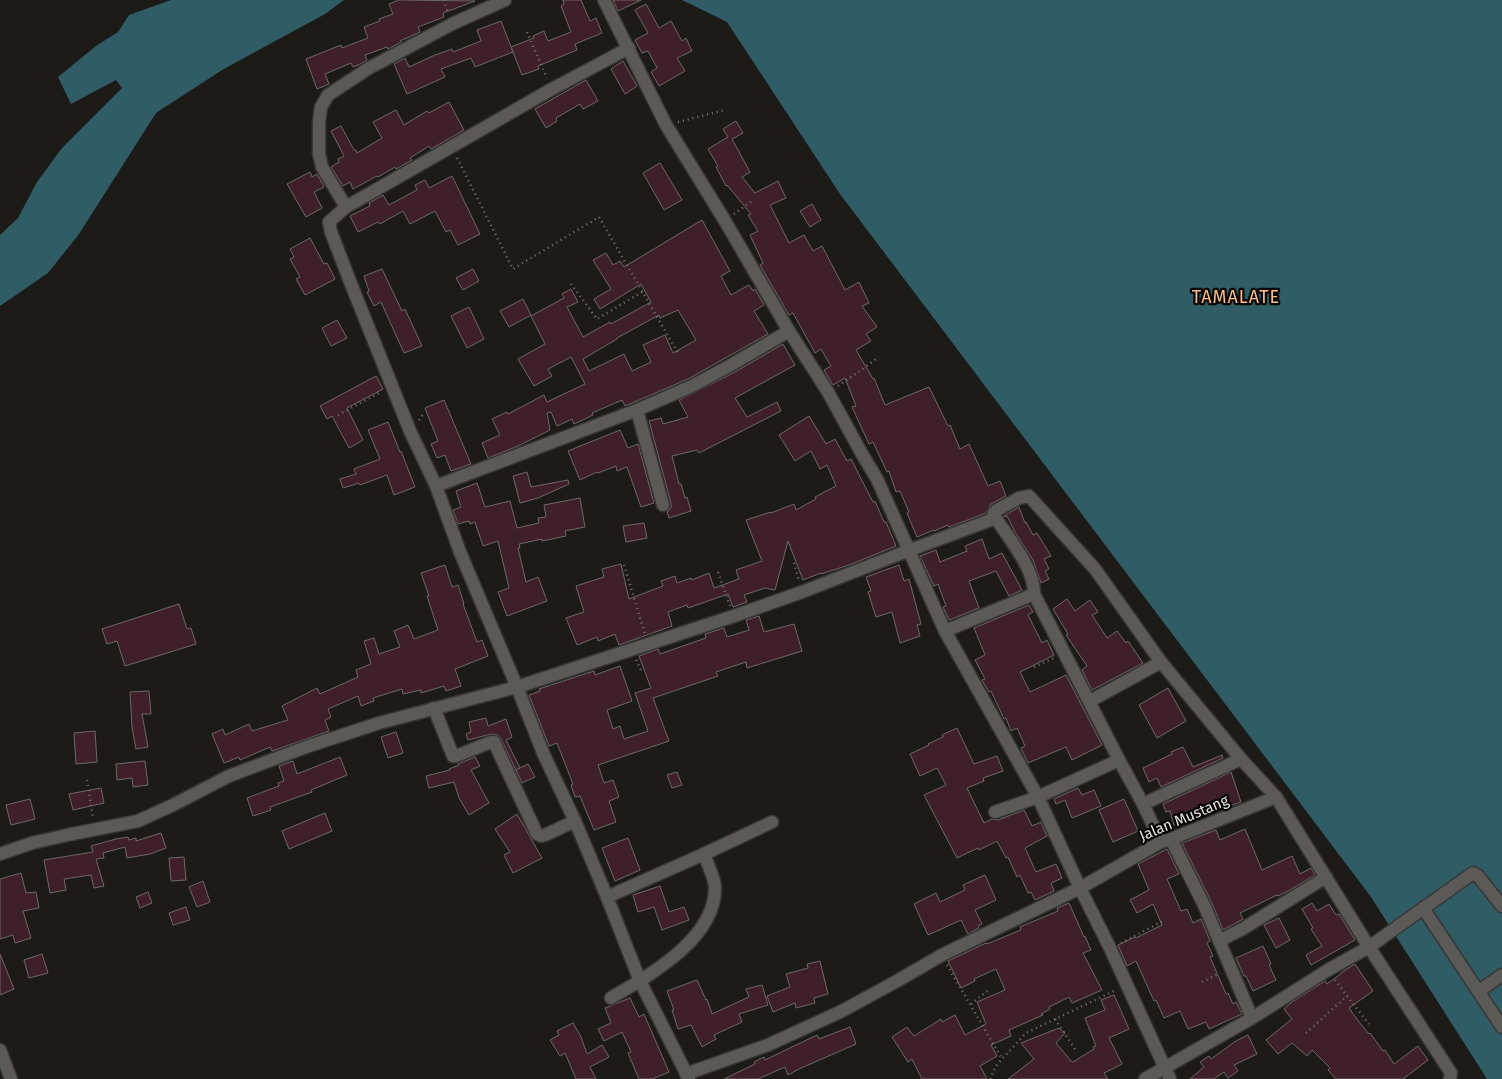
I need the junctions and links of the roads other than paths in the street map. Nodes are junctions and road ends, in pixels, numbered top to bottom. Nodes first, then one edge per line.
1 (505, 0) edge
2 (604, 0) edge
3 (629, 48) junction
4 (346, 207) junction
5 (789, 331) junction
6 (637, 410) junction
7 (436, 486) junction
8 (663, 505) dead end
9 (995, 517) junction
10 (910, 550) junction
11 (1034, 594) junction
12 (945, 631) junction
13 (1161, 662) junction
14 (517, 687) junction
15 (1090, 701) junction
16 (434, 708) junction
17 (1241, 759) junction
18 (1119, 760) junction
19 (1038, 797) junction
20 (1276, 797) junction
21 (1143, 804) junction
22 (995, 812) dead end
23 (575, 821) junction
24 (772, 822) dead end
25 (1166, 840) junction
26 (0, 854) edge
27 (704, 854) junction
28 (1326, 877) junction
29 (1080, 888) junction
30 (607, 897) junction
31 (1502, 906) edge
32 (1423, 908) junction
33 (1219, 941) junction
34 (1369, 947) junction
35 (1502, 974) edge
36 (640, 981) junction
37 (1479, 991) junction
38 (610, 998) dead end
39 (1252, 1018) junction
40 (1502, 1027) edge
41 (0, 1050) edge
42 (1164, 1067) junction
43 (688, 1077) edge
44 (11, 1079) edge
45 (1145, 1079) edge
46 (1170, 1079) edge
47 (1450, 1079) edge

1 - 4 street
2 - 3 street
3 - 4 street
3 - 5 street
4 - 7 street
5 - 6 street
5 - 10 street
6 - 7 street
6 - 8 street
7 - 14 street
9 - 10 street
9 - 11 street
9 - 13 street
10 - 12 street
10 - 14 street
11 - 12 street
11 - 15 street
12 - 19 street
13 - 15 street
13 - 17 street
14 - 16 street
14 - 23 street
15 - 18 street
16 - 23 street
16 - 26 street
17 - 20 street
17 - 21 street
18 - 19 street
18 - 21 street
19 - 22 street
19 - 29 street
20 - 25 street, Jalan Mustang
20 - 28 street
21 - 25 street
23 - 30 street
24 - 27 street
25 - 29 street, Jalan Mustang
25 - 33 street
27 - 30 street
27 - 36 street
28 - 33 street
28 - 34 street
29 - 42 street
29 - 43 street, Jalan Mustang
30 - 36 street
31 - 32 street
32 - 34 street
32 - 37 street
33 - 39 street
34 - 39 street
34 - 47 street
35 - 37 street
36 - 38 street
36 - 43 street
37 - 40 street
39 - 42 street
41 - 44 street
42 - 45 street
42 - 46 street

